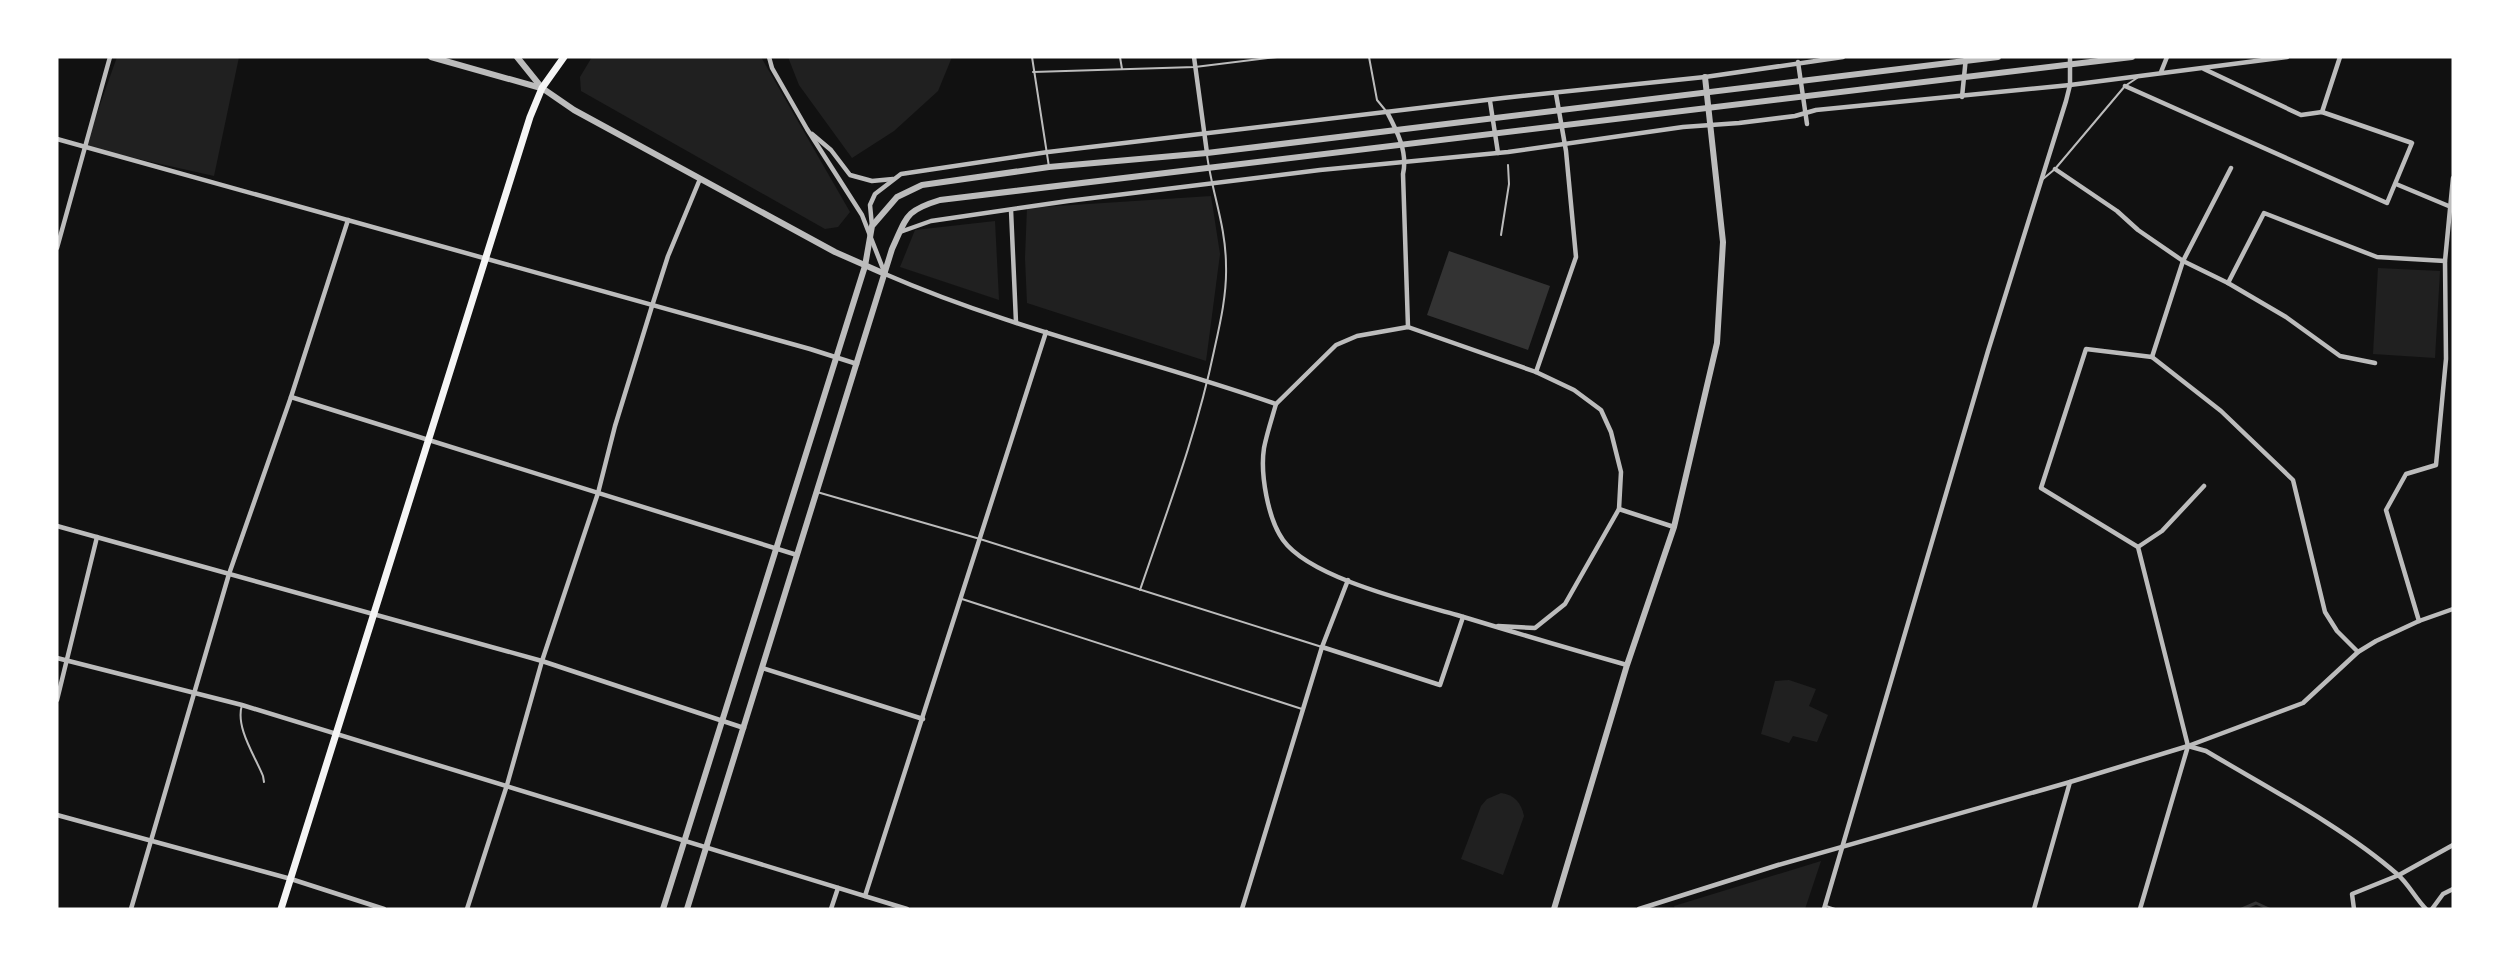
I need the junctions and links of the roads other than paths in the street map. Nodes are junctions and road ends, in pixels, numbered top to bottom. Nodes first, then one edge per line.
1 (110, 57) edge
2 (431, 57) edge
3 (517, 57) edge
4 (564, 57) edge
5 (769, 57) edge
6 (1032, 57) edge
7 (1120, 57) edge
8 (1194, 57) edge
9 (1277, 57) edge
10 (1369, 57) edge
11 (1843, 57) edge
12 (1998, 57) edge
13 (2070, 57) edge
14 (2132, 57) edge
15 (2167, 57) edge
16 (2287, 57) edge
17 (2340, 57) edge
18 (1966, 59) edge
19 (1798, 62) junction
20 (2071, 65) junction
21 (1195, 67) junction
22 (2202, 68) junction
23 (1122, 69) junction
24 (1033, 72) junction
25 (2161, 72) junction
26 (2148, 74) junction
27 (1964, 76) junction
28 (1705, 77) junction
29 (1801, 82) junction
30 (2070, 85) junction
31 (2125, 86) junction
32 (542, 88) junction
33 (1707, 92) junction
34 (1556, 94) junction
35 (1803, 96) junction
36 (1962, 97) junction
37 (1490, 101) junction
38 (1709, 108) junction
39 (1559, 110) junction
40 (1387, 112) junction
41 (2322, 112) junction
42 (1805, 113) junction
43 (1492, 117) junction
44 (1807, 124) dead end
45 (1562, 125) junction
46 (1711, 125) junction
47 (807, 129) junction
48 (1396, 129) junction
49 (1495, 133) junction
50 (1204, 134) junction
51 (57, 139) edge
52 (1401, 145) junction
53 (1565, 145) junction
54 (85, 147) junction
55 (1048, 152) junction
56 (1207, 153) junction
57 (1498, 153) junction
58 (1406, 163) junction
59 (1508, 165) dead end
60 (1209, 166) junction
61 (1049, 167) junction
62 (2231, 168) dead end
63 (2055, 169) junction
64 (2453, 178) edge
65 (699, 179) junction
66 (895, 179) junction
67 (2043, 179) junction
68 (2396, 184) junction
69 (1211, 185) junction
70 (2451, 208) edge
71 (1011, 210) junction
72 (348, 220) junction
73 (872, 225) junction
74 (900, 232) junction
75 (1501, 235) dead end
76 (870, 237) junction
77 (57, 248) edge
78 (485, 259) junction
79 (2183, 261) junction
80 (2445, 261) junction
81 (864, 266) junction
82 (885, 274) junction
83 (2228, 283) junction
84 (652, 306) junction
85 (1016, 322) junction
86 (1408, 327) junction
87 (1046, 332) junction
88 (836, 357) junction
89 (2152, 357) junction
90 (2445, 359) junction
91 (2453, 359) edge
92 (2375, 363) dead end
93 (857, 364) junction
94 (1536, 372) junction
95 (1208, 380) junction
96 (291, 397) junction
97 (1276, 404) junction
98 (429, 440) junction
99 (2204, 486) dead end
100 (817, 492) junction
101 (598, 493) junction
102 (1619, 509) junction
103 (57, 526) edge
104 (1674, 527) junction
105 (97, 537) junction
106 (980, 539) junction
107 (2138, 548) junction
108 (776, 549) junction
109 (797, 555) junction
110 (229, 574) junction
111 (1348, 580) junction
112 (1140, 590) junction
113 (961, 599) junction
114 (2453, 609) edge
115 (374, 615) junction
116 (1463, 617) junction
117 (2419, 621) junction
118 (1488, 626) junction
119 (1322, 647) junction
120 (2358, 652) junction
121 (57, 658) edge
122 (69, 659) junction
123 (542, 661) junction
124 (1628, 665) junction
125 (762, 669) junction
126 (194, 693) junction
127 (57, 700) edge
128 (242, 705) junction
129 (1305, 710) junction
130 (723, 719) junction
131 (923, 719) junction
132 (744, 728) junction
133 (336, 735) junction
134 (2188, 746) junction
135 (264, 782) dead end
136 (2070, 782) junction
137 (507, 785) junction
138 (57, 815) edge
139 (151, 840) junction
140 (684, 842) junction
141 (2453, 845) edge
142 (1843, 847) junction
143 (706, 849) junction
144 (2399, 875) junction
145 (291, 879) junction
146 (838, 888) junction
147 (2453, 889) edge
148 (865, 896) junction
149 (1660, 903) junction
150 (1824, 907) edge
151 (131, 909) edge
152 (281, 909) edge
153 (384, 909) edge
154 (467, 909) edge
155 (663, 909) edge
156 (687, 909) edge
157 (831, 909) edge
158 (907, 909) edge
159 (1242, 909) edge
160 (1554, 909) edge
161 (1639, 909) edge
162 (1661, 909) edge
163 (1835, 909) edge
164 (2034, 909) edge
165 (2140, 909) edge
166 (2354, 909) edge
167 (2427, 909) edge
168 (2432, 909) edge

1 - 54 street
2 - 32 street
3 - 32 street
4 - 32 main road
5 - 47 street
6 - 24 lane
7 - 23 lane
8 - 21 street
9 - 21 lane
10 - 40 lane
11 - 19 street
12 - 18 street
13 - 20 street
14 - 20 street
15 - 25 street
16 - 22 street
17 - 41 street
18 - 27 street
18 - 29 street
19 - 28 street
19 - 29 street
20 - 27 street
20 - 30 street
21 - 23 lane
21 - 50 street
22 - 25 street
22 - 41 street
23 - 24 lane
24 - 55 lane
25 - 26 street
26 - 30 street
26 - 31 lane
27 - 35 street
27 - 36 street
28 - 33 street
28 - 34 street
29 - 33 street
29 - 35 street
30 - 36 street
30 - 67 street
31 - 63 lane
31 - 68 street
32 - 65 street
32 - 78 main road
33 - 38 street
33 - 39 street
34 - 37 street
34 - 39 street
35 - 38 street
35 - 42 street
36 - 42 street
37 - 40 street
37 - 43 street
38 - 45 street
38 - 46 street
39 - 43 street
39 - 45 street
40 - 48 street
40 - 50 street
41 - 68 street
42 - 44 street
42 - 46 street
43 - 48 street
43 - 49 street
45 - 49 street
45 - 53 street
46 - 53 street
46 - 104 street
47 - 66 street
47 - 76 street
48 - 52 street
48 - 56 street
49 - 52 street
49 - 57 street
50 - 55 street
50 - 56 street
51 - 54 street
52 - 58 street
52 - 60 street
53 - 57 street
53 - 94 street
54 - 72 street
54 - 77 street
55 - 61 lane
55 - 66 street
56 - 60 lane
56 - 61 street
57 - 58 street
58 - 69 street
58 - 86 street
59 - 75 lane
60 - 69 lane
60 - 74 street
61 - 73 street
62 - 79 street
63 - 67 lane
63 - 79 street
64 - 70 street
65 - 81 street
65 - 84 street
66 - 73 street
67 - 142 street
68 - 70 street
69 - 71 street
69 - 95 lane
70 - 80 street
71 - 74 street
71 - 85 street
72 - 78 street
72 - 96 street
73 - 76 street
74 - 82 street
76 - 81 street
76 - 82 street
78 - 84 street
78 - 98 main road
79 - 83 street
79 - 89 street
80 - 83 street
80 - 90 street
81 - 82 street
81 - 88 street
82 - 85 street
82 - 93 street
83 - 92 street
84 - 88 street
84 - 101 street
85 - 87 street
86 - 94 street
86 - 97 street
87 - 95 street
87 - 106 street
88 - 93 street
88 - 108 street
89 - 107 street
89 - 120 street
90 - 91 lane
90 - 117 street
93 - 100 street
94 - 102 street
95 - 97 street
95 - 112 lane
96 - 98 street
96 - 110 street
97 - 111 street
98 - 101 street
98 - 115 main road
99 - 107 street
100 - 106 lane
100 - 109 street
101 - 108 street
101 - 123 street
102 - 104 street
102 - 118 street
103 - 105 street
104 - 124 street
105 - 110 street
105 - 122 street
106 - 112 lane
106 - 113 street
107 - 134 street
108 - 109 street
108 - 130 street
109 - 125 street
110 - 115 street
110 - 126 street
111 - 116 street
111 - 119 street
112 - 119 lane
113 - 129 lane
113 - 131 street
114 - 117 street
115 - 123 street
115 - 133 main road
116 - 118 street
116 - 119 street
117 - 120 street
118 - 124 street
119 - 129 street
120 - 134 street
121 - 122 street
122 - 126 street
122 - 127 street
123 - 130 street
123 - 137 street
124 - 160 street
125 - 131 street
125 - 132 street
126 - 128 street
126 - 139 street
128 - 133 street
128 - 135 lane
129 - 159 street
130 - 132 street
130 - 140 street
131 - 148 street
132 - 143 street
133 - 137 street
133 - 145 main road
134 - 136 street
134 - 144 street
134 - 165 street
136 - 142 street
136 - 164 street
137 - 140 street
137 - 154 street
138 - 139 street
139 - 145 street
139 - 151 street
140 - 143 street
140 - 155 street
141 - 144 street
142 - 149 street
142 - 150 street
143 - 146 street
143 - 156 street
144 - 166 street
144 - 167 street
145 - 152 main road
145 - 153 street
146 - 148 street
146 - 157 street
147 - 168 street
148 - 158 street
149 - 161 street
149 - 162 lane
150 - 163 lane

